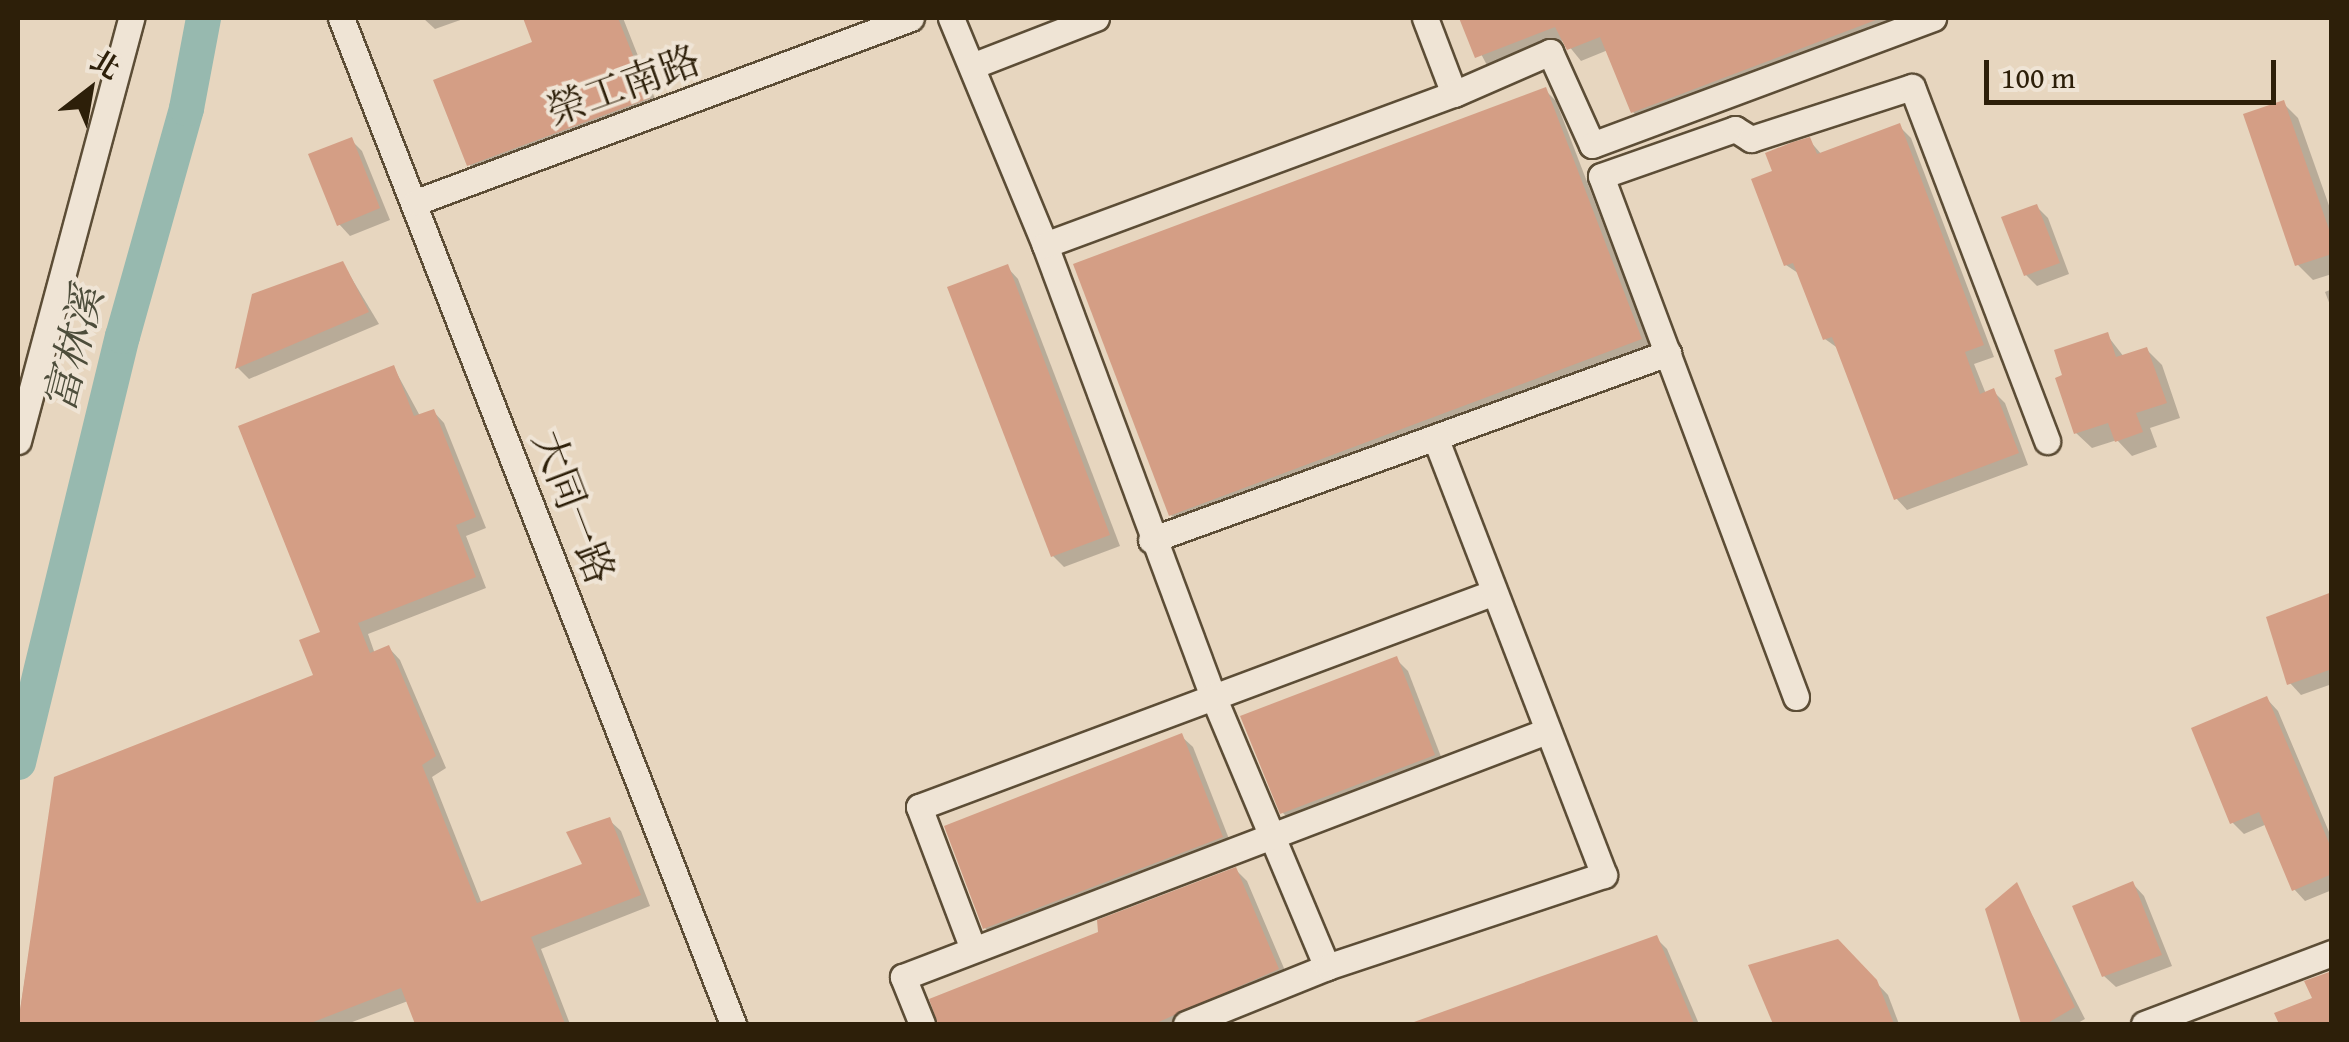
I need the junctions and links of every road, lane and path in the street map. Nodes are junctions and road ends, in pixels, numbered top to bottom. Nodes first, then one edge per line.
1 (131, 18) edge
2 (341, 18) edge
3 (911, 18) edge
4 (951, 18) edge
5 (1096, 18) edge
6 (1425, 18) edge
7 (1934, 18) edge
8 (972, 66) junction
9 (1454, 94) junction
10 (416, 202) junction
11 (1045, 244) junction
12 (1668, 354) junction
13 (1435, 438) junction
14 (2048, 441) dead end
15 (18, 442) edge
16 (1151, 540) junction
17 (1492, 593) junction
18 (1213, 696) junction
19 (1796, 697) dead end
20 (1544, 732) junction
21 (1270, 839) junction
22 (973, 949) junction
23 (2332, 953) edge
24 (1327, 967) junction
25 (733, 1024) edge
26 (922, 1024) edge
27 (1186, 1024) edge
28 (2144, 1024) edge

1 - 15 street
2 - 10 street, 大同一路
3 - 10 street, 榮工南路
4 - 8 street
5 - 8 street
6 - 9 street
7 - 9 street
8 - 11 street
9 - 11 street
10 - 25 street, 大同一路
11 - 16 street
12 - 13 street
12 - 14 street
12 - 19 street
13 - 16 street
13 - 17 street
16 - 18 street
17 - 18 street
17 - 20 street
18 - 21 street
18 - 22 street
20 - 21 street
20 - 24 street
21 - 22 street
21 - 24 street
22 - 26 street
23 - 28 street
24 - 27 street

